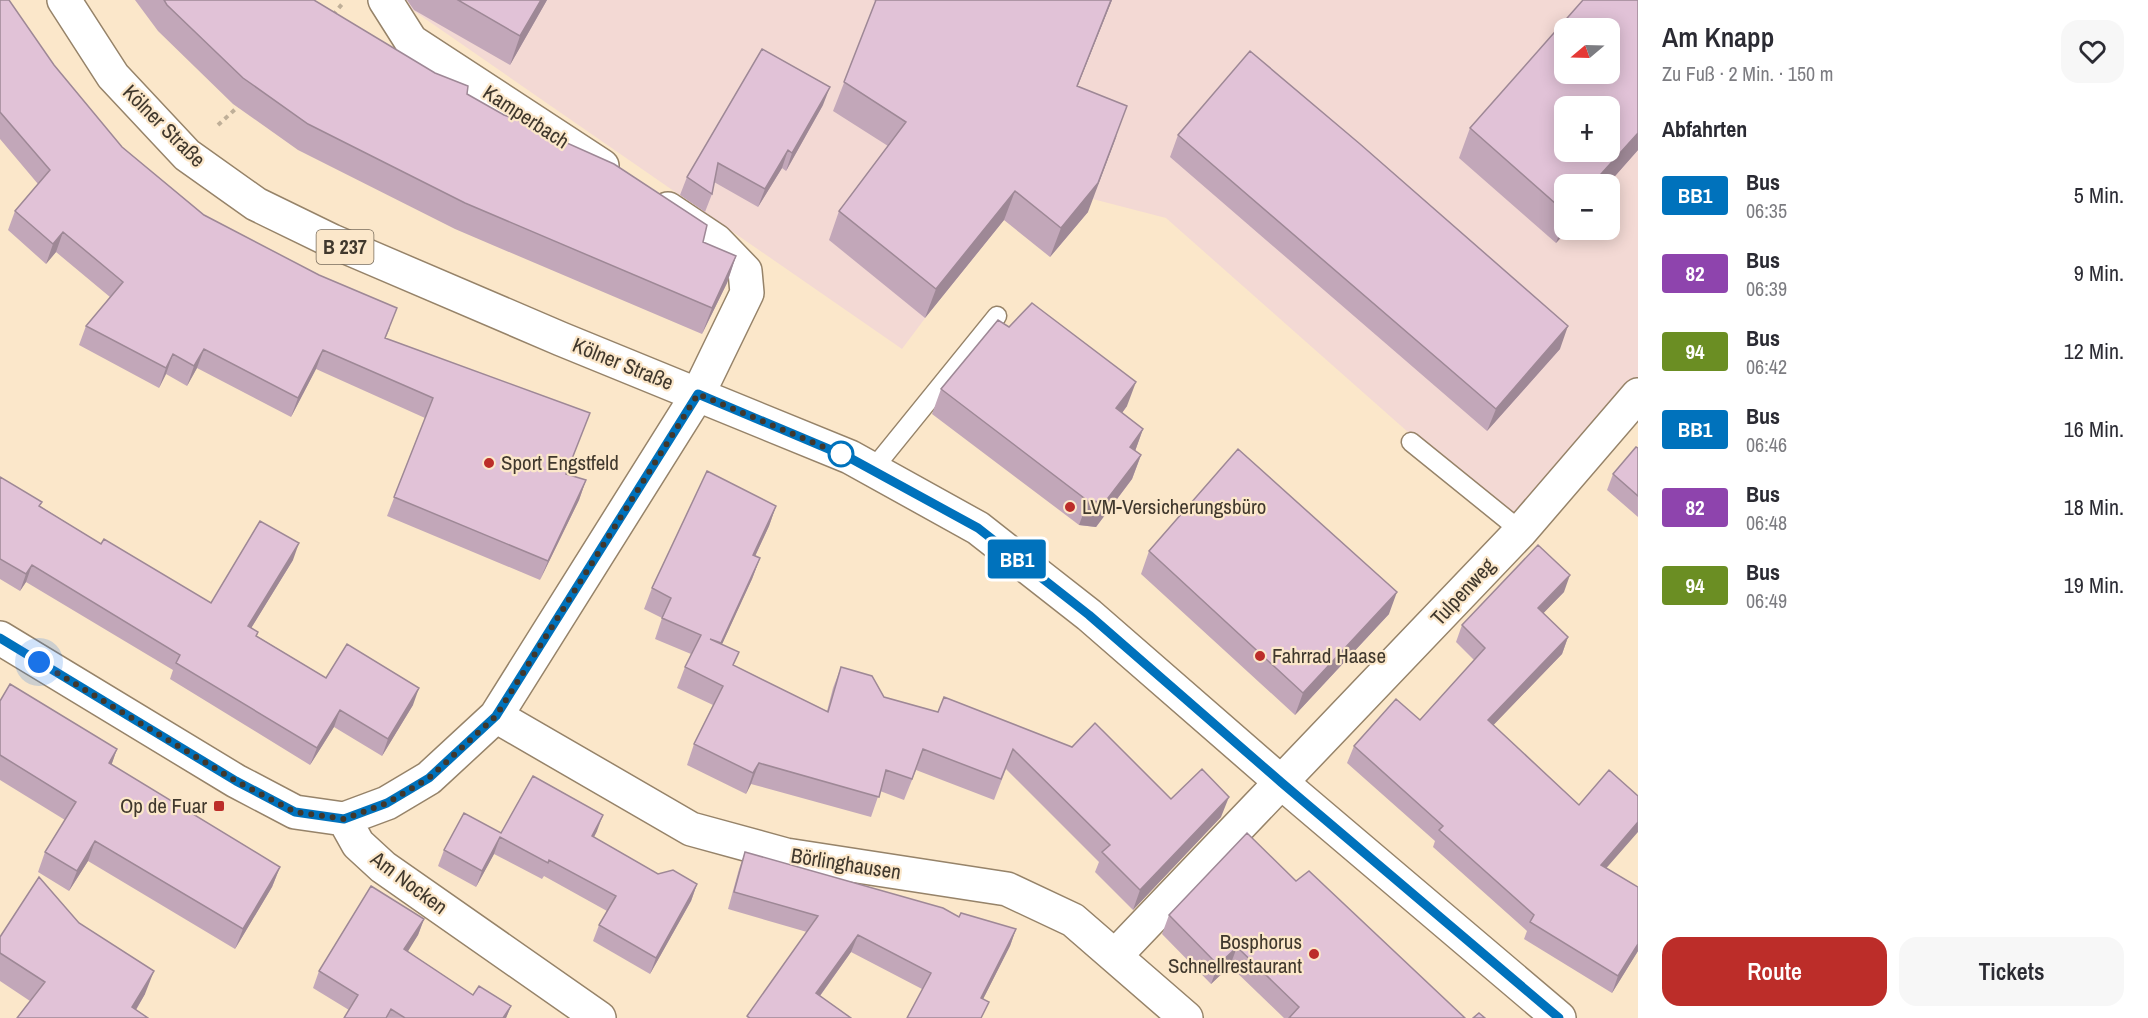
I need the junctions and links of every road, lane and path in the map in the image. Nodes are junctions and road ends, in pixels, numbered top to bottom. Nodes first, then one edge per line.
1 (64, 0) edge
2 (346, 0) edge
3 (385, 0) edge
4 (331, 17) edge
5 (247, 98) edge
6 (187, 155) junction
7 (997, 316) dead end
8 (698, 394) junction
9 (1638, 395) edge
10 (1411, 442) dead end
11 (873, 469) junction
12 (1521, 531) junction
13 (0, 638) edge
14 (496, 716) junction
15 (1282, 783) junction
16 (344, 819) junction
17 (1115, 956) junction
18 (599, 1018) edge
19 (1186, 1018) edge
20 (1559, 1018) edge

1 - 6 street, Kölner Straße / B 237
2 - 4 path
3 - 8 street, Kamperbach
5 - 6 path
6 - 8 street, Kölner Straße / B 237
7 - 11 lane
8 - 11 street, Kölner Straße / B 237
8 - 14 street, Kamperbach
9 - 12 street, Tulpenweg
10 - 12 lane
11 - 15 street, Kölner Straße / B 237
12 - 15 street, Tulpenweg
13 - 16 street
14 - 16 street, Kamperbach
14 - 17 street, Börlinghausen
15 - 17 street, Tulpenweg
15 - 20 street, Kölner Straße / B 237
16 - 18 street, Am Nocken
17 - 19 street, Börlinghausen

